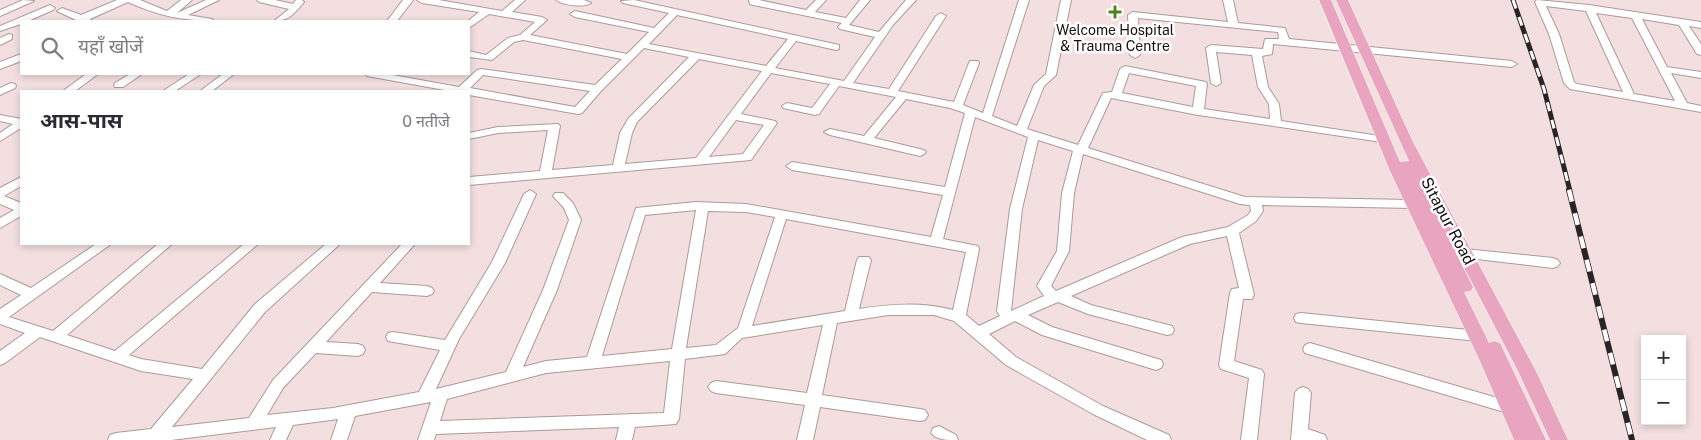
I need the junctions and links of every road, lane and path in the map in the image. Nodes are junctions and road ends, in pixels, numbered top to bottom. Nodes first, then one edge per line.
1 (52, 0) edge
2 (125, 0) edge
3 (132, 0) edge
4 (152, 0) edge
5 (187, 0) edge
6 (214, 0) edge
7 (262, 0) edge
8 (408, 0) edge
9 (422, 0) edge
10 (520, 0) edge
11 (561, 0) edge
12 (627, 0) edge
13 (754, 0) edge
14 (821, 0) edge
15 (865, 0) edge
16 (911, 0) edge
17 (1024, 0) edge
18 (1066, 0) edge
19 (1228, 0) edge
20 (1325, 0) edge
21 (1342, 0) edge
22 (27, 1) edge
23 (443, 2) edge
24 (588, 2) edge
25 (142, 4) junction
26 (298, 4) edge
27 (41, 5) junction
28 (1588, 8) junction
29 (62, 11) dead end
30 (487, 11) junction
31 (675, 12) junction
32 (0, 13) edge
33 (808, 13) junction
34 (504, 14) junction
35 (1635, 15) junction
36 (941, 16) dead end
37 (172, 17) edge
38 (30, 20) edge
39 (84, 20) edge
40 (200, 20) edge
41 (279, 20) edge
42 (393, 20) edge
43 (848, 21) junction
44 (1682, 22) junction
45 (470, 24) edge
46 (1234, 25) junction
47 (1701, 25) edge
48 (20, 26) edge
49 (656, 31) junction
50 (882, 35) junction
51 (4, 36) edge
52 (522, 37) junction
53 (794, 38) junction
54 (1285, 42) junction
55 (641, 45) junction
56 (836, 47) dead end
57 (1344, 48) junction
58 (1365, 50) junction
59 (1256, 52) junction
60 (1701, 52) edge
61 (470, 54) edge
62 (1135, 55) dead end
63 (696, 56) junction
64 (629, 57) junction
65 (20, 58) edge
66 (974, 63) dead end
67 (1512, 64) dead end
68 (0, 66) edge
69 (1663, 69) junction
70 (768, 70) junction
71 (92, 75) edge
72 (135, 75) edge
73 (194, 75) edge
74 (228, 75) edge
75 (377, 75) edge
76 (1701, 75) edge
77 (1216, 83) dead end
78 (841, 84) junction
79 (119, 85) dead end
80 (11, 86) dead end
81 (597, 89) junction
82 (69, 90) edge
83 (170, 90) edge
84 (207, 90) edge
85 (462, 90) joint
86 (470, 91) edge
87 (0, 92) edge
88 (897, 95) junction
89 (1116, 95) junction
90 (1630, 97) junction
91 (787, 106) dead end
92 (1683, 106) junction
93 (957, 107) junction
94 (1701, 109) edge
95 (971, 112) junction
96 (1198, 112) junction
97 (734, 116) junction
98 (0, 118) edge
99 (986, 118) junction
100 (20, 122) edge
101 (20, 123) edge
102 (1276, 124) junction
103 (1021, 131) junction
104 (830, 132) dead end
105 (20, 134) edge
106 (4, 135) edge
107 (1034, 135) junction
108 (470, 136) edge
109 (1382, 139) junction
110 (867, 140) junction
111 (1403, 147) junction
112 (1080, 150) junction
113 (920, 152) dead end
114 (702, 160) junction
115 (792, 166) dead end
116 (618, 167) junction
117 (545, 174) junction
118 (470, 181) edge
119 (20, 182) edge
120 (949, 192) junction
121 (0, 193) edge
122 (530, 194) dead end
123 (559, 196) dead end
124 (0, 199) edge
125 (1255, 201) junction
126 (1412, 204) junction
127 (703, 206) junction
128 (20, 209) edge
129 (20, 210) edge
130 (782, 214) junction
131 (0, 224) edge
132 (1232, 231) junction
133 (936, 242) junction
134 (104, 245) edge
135 (165, 245) edge
136 (251, 245) edge
137 (333, 245) edge
138 (408, 245) edge
139 (1465, 254) junction
140 (864, 260) dead end
141 (1553, 263) dead end
142 (0, 279) edge
143 (368, 287) junction
144 (427, 291) dead end
145 (32, 294) junction
146 (1055, 297) junction
147 (851, 316) junction
148 (959, 317) junction
149 (1012, 317) junction
150 (0, 318) edge
151 (1301, 318) dead end
152 (831, 319) junction
153 (1167, 330) dead end
154 (38, 331) junction
155 (743, 332) junction
156 (978, 334) junction
157 (1478, 336) junction
158 (55, 337) junction
159 (393, 337) dead end
160 (449, 346) junction
161 (312, 347) junction
162 (1310, 348) dead end
163 (358, 350) dead end
164 (678, 354) junction
165 (117, 357) junction
166 (0, 359) edge
167 (593, 362) junction
168 (1156, 364) dead end
169 (205, 375) junction
170 (511, 376) junction
171 (716, 387) dead end
172 (1303, 393) dead end
173 (441, 395) junction
174 (424, 398) junction
175 (814, 400) junction
176 (1511, 408) junction
177 (349, 411) junction
178 (920, 415) dead end
179 (288, 419) junction
180 (628, 421) junction
181 (254, 423) junction
182 (214, 434) edge
183 (428, 434) edge
184 (156, 435) junction
185 (1300, 437) edge
186 (116, 440) edge
187 (278, 440) edge
188 (339, 440) edge
189 (624, 440) edge
190 (805, 440) edge
191 (1164, 440) edge
192 (1249, 440) edge
193 (1319, 440) edge
194 (1524, 440) edge
195 (1537, 440) edge
196 (1558, 440) edge

1 - 27 street
2 - 39 street
3 - 25 street
4 - 25 street
5 - 37 street
6 - 37 street
7 - 26 street
8 - 42 street
9 - 23 street
10 - 34 street
11 - 24 street
12 - 31 street
13 - 33 street
14 - 33 street
15 - 43 street
16 - 50 street
17 - 99 street
18 - 103 street
19 - 46 street
20 - 57 main road, Sitapur Road
21 - 58 main road, Sitapur Road
22 - 27 street
22 - 32 street
23 - 30 street
24 - 49 street
25 - 37 street
26 - 41 street
27 - 38 street
28 - 35 street
28 - 90 street
28 - 90 street
29 - 39 street
30 - 34 street
30 - 45 street
31 - 49 street
31 - 53 street
33 - 43 street
34 - 52 street
35 - 44 street
35 - 69 street
36 - 88 street
37 - 40 street
43 - 50 street
44 - 47 street
44 - 60 street
46 - 54 street
46 - 62 street
48 - 51 street
49 - 55 street
50 - 78 street
52 - 61 street
52 - 64 street
53 - 56 street
53 - 70 street
54 - 57 street
54 - 59 street
55 - 63 street
55 - 64 street
57 - 58 street
57 - 109 main road, Sitapur Road
58 - 67 street
58 - 111 main road, Sitapur Road
59 - 77 street
59 - 102 street
63 - 70 street
63 - 116 street
64 - 81 street
65 - 68 street
66 - 93 street
69 - 76 street
69 - 92 street
70 - 78 street
70 - 97 street
71 - 82 street
72 - 79 street
73 - 83 street
74 - 84 street
75 - 85 street
78 - 88 street
78 - 91 street
80 - 87 street
81 - 85 street
81 - 86 street
88 - 93 street
88 - 110 street
89 - 96 street
89 - 96 street
89 - 112 street
90 - 92 street
92 - 94 street
93 - 95 street
95 - 99 street
95 - 120 street
96 - 102 street
97 - 114 street
97 - 114 street
98 - 100 street
99 - 103 street
101 - 106 street
102 - 109 street
103 - 107 street
104 - 110 street
105 - 106 street
107 - 112 street
107 - 149 street
108 - 117 street
109 - 111 main road
109 - 126 main road, Sitapur Road
110 - 113 street
111 - 139 main road, Sitapur Road
111 - 195 main road
112 - 125 street
112 - 146 street
114 - 116 street
115 - 120 street
116 - 117 street
117 - 118 street
119 - 121 street
120 - 133 street
122 - 160 street
123 - 170 street
124 - 128 street
125 - 126 street
125 - 132 street
126 - 157 main road, Sitapur Road
127 - 130 street
127 - 164 street
127 - 167 street
129 - 131 street
130 - 133 street
130 - 155 street
132 - 146 street
132 - 192 street
133 - 148 street
134 - 145 street
135 - 158 street
136 - 165 street
137 - 169 street
138 - 143 street
139 - 141 street
139 - 196 main road, Sitapur Road
140 - 147 street
142 - 145 street
143 - 144 street
143 - 161 street
145 - 150 street
146 - 149 street
146 - 153 street
147 - 148 street
147 - 152 street
148 - 156 street
149 - 156 street
149 - 168 street
150 - 154 street
151 - 157 street
152 - 155 street
152 - 175 street
154 - 158 street
154 - 166 street
155 - 164 street
156 - 191 street
157 - 176 main road, Sitapur Road
158 - 165 street
159 - 160 street
160 - 174 street
161 - 163 street
161 - 181 street
162 - 176 street
164 - 167 street
164 - 180 street
165 - 169 street
167 - 170 street
169 - 184 street
170 - 173 street
171 - 175 street
172 - 185 street
173 - 174 street
173 - 183 street
174 - 177 street
175 - 178 street
175 - 190 street
176 - 194 main road, Sitapur Road
177 - 179 street
177 - 188 street
179 - 181 street
179 - 187 street
180 - 183 street
180 - 189 street
181 - 182 street
182 - 184 street
184 - 186 street
185 - 193 street

